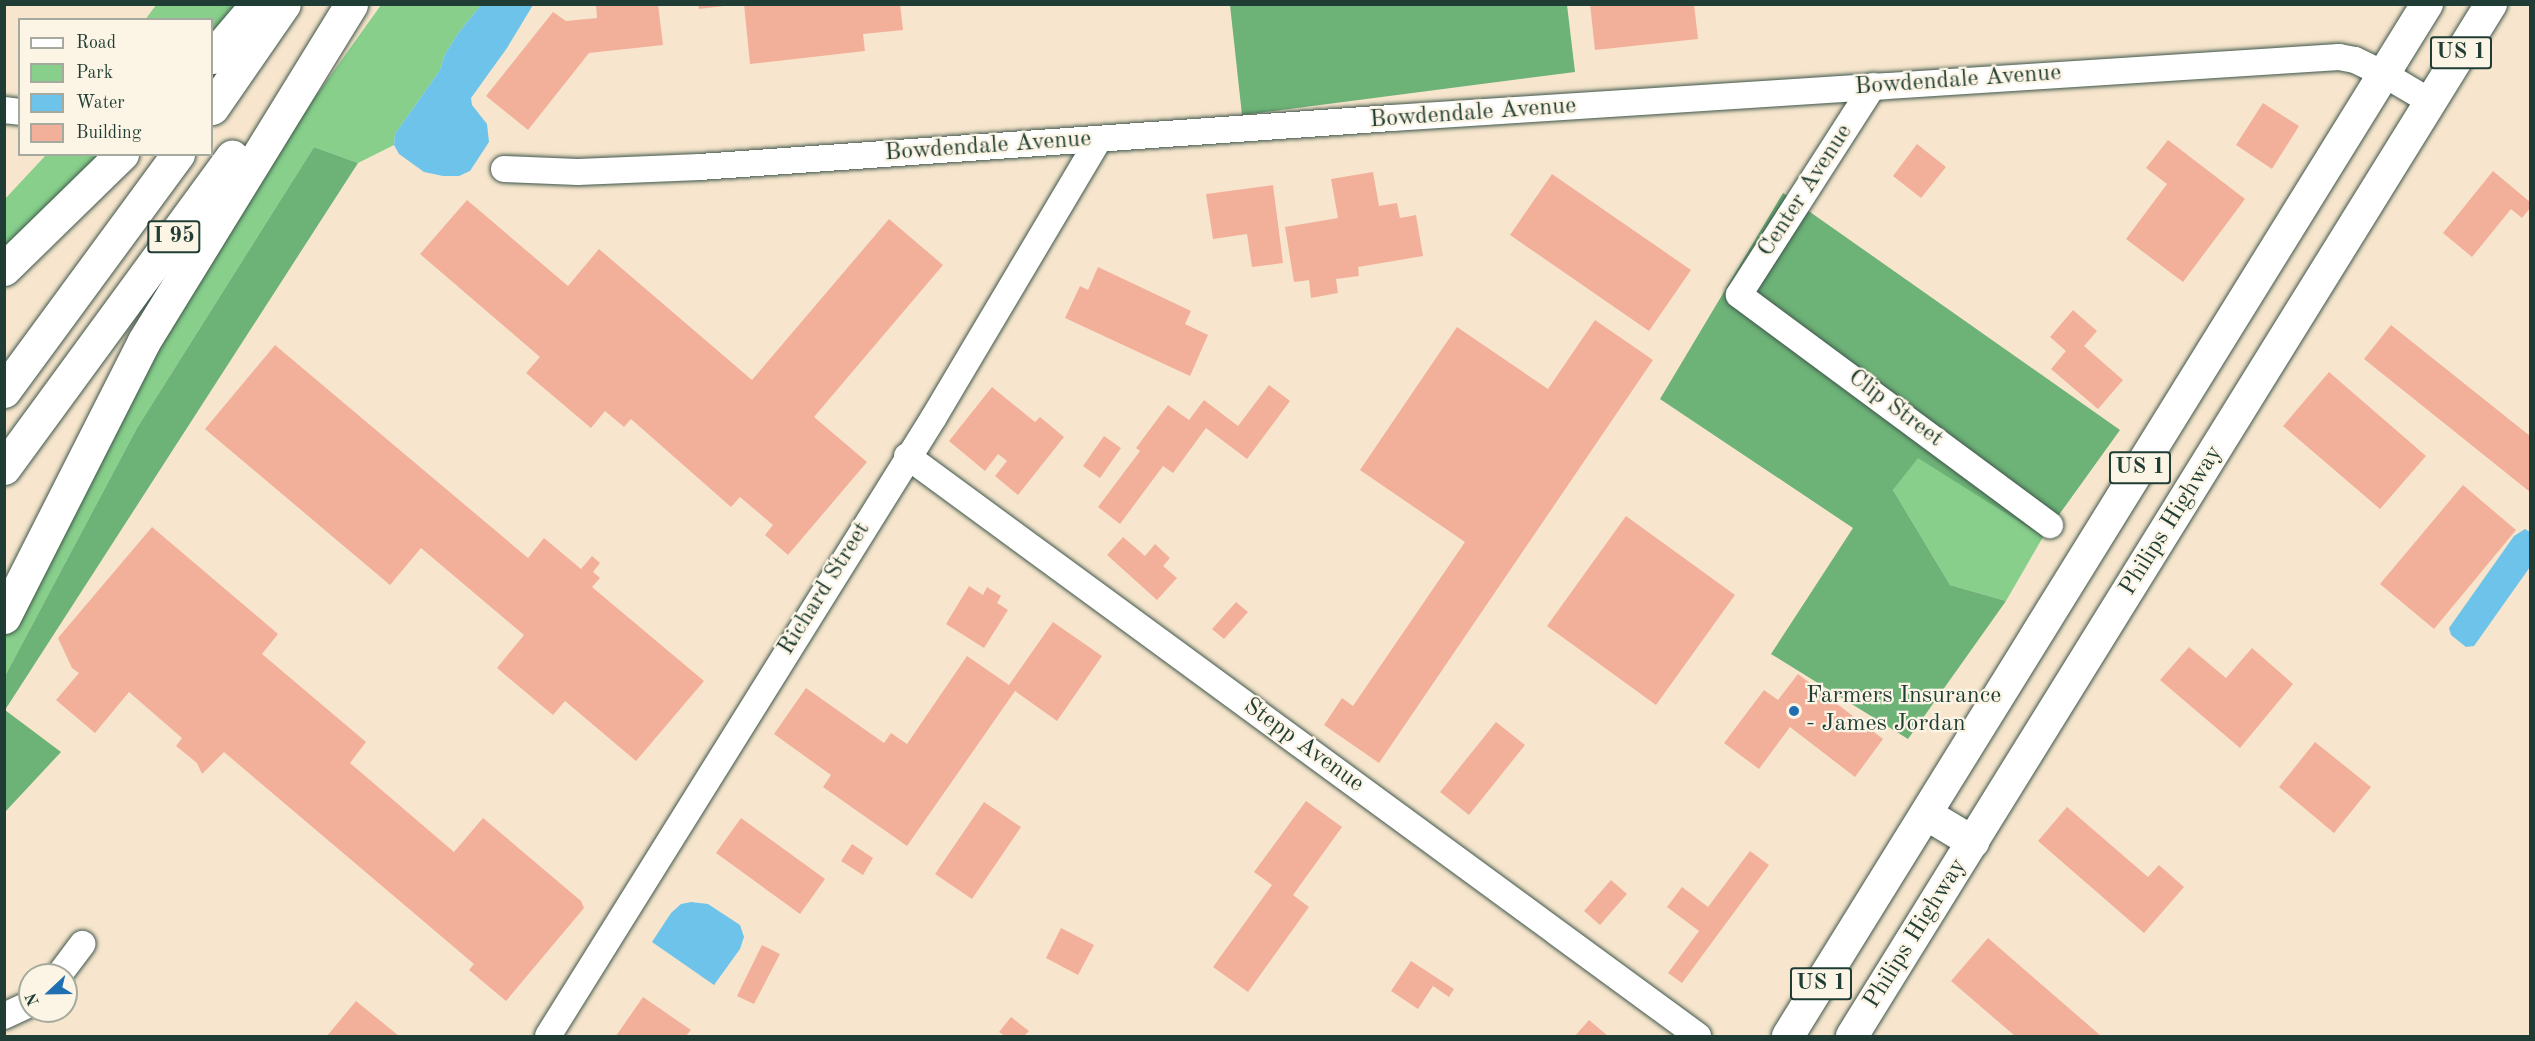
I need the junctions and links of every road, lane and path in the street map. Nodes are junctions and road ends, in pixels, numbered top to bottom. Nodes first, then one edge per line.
1 (257, 4) edge
2 (284, 4) edge
3 (341, 4) edge
4 (351, 4) edge
5 (2427, 4) edge
6 (2492, 4) edge
7 (213, 56) edge
8 (2384, 74) junction
9 (1873, 86) junction
10 (2431, 102) junction
11 (213, 107) edge
12 (1100, 139) junction
13 (120, 156) edge
14 (177, 156) edge
15 (504, 170) dead end
16 (4, 269) edge
17 (1739, 295) joint
18 (4, 391) edge
19 (907, 456) junction
20 (4, 468) edge
21 (2050, 525) dead end
22 (4, 616) edge
23 (1926, 814) junction
24 (1973, 842) junction
25 (82, 944) dead end
26 (69, 963) edge
27 (18, 1010) edge
28 (4, 1016) edge
29 (548, 1036) edge
30 (1698, 1036) edge
31 (1788, 1036) edge
32 (1852, 1036) edge

1 - 7 highway
2 - 11 highway
3 - 20 highway, I 95
4 - 22 highway
5 - 8 main road, US 1
6 - 10 main road, Philips Highway / US 1
8 - 9 street, Bowdendale Avenue
8 - 10 street, Bowdendale Avenue
8 - 23 main road, US 1
9 - 12 street, Bowdendale Avenue
9 - 17 street, Center Avenue
10 - 24 main road, Philips Highway / US 1
12 - 15 street, Bowdendale Avenue
12 - 19 street, Richard Street
13 - 16 highway
14 - 18 highway, I 95
17 - 21 street, Clip Street
19 - 29 street, Richard Street
19 - 30 street, Stepp Avenue
23 - 24 main road
23 - 31 main road, US 1
24 - 32 main road, Philips Highway / US 1
25 - 26 street
27 - 28 street

